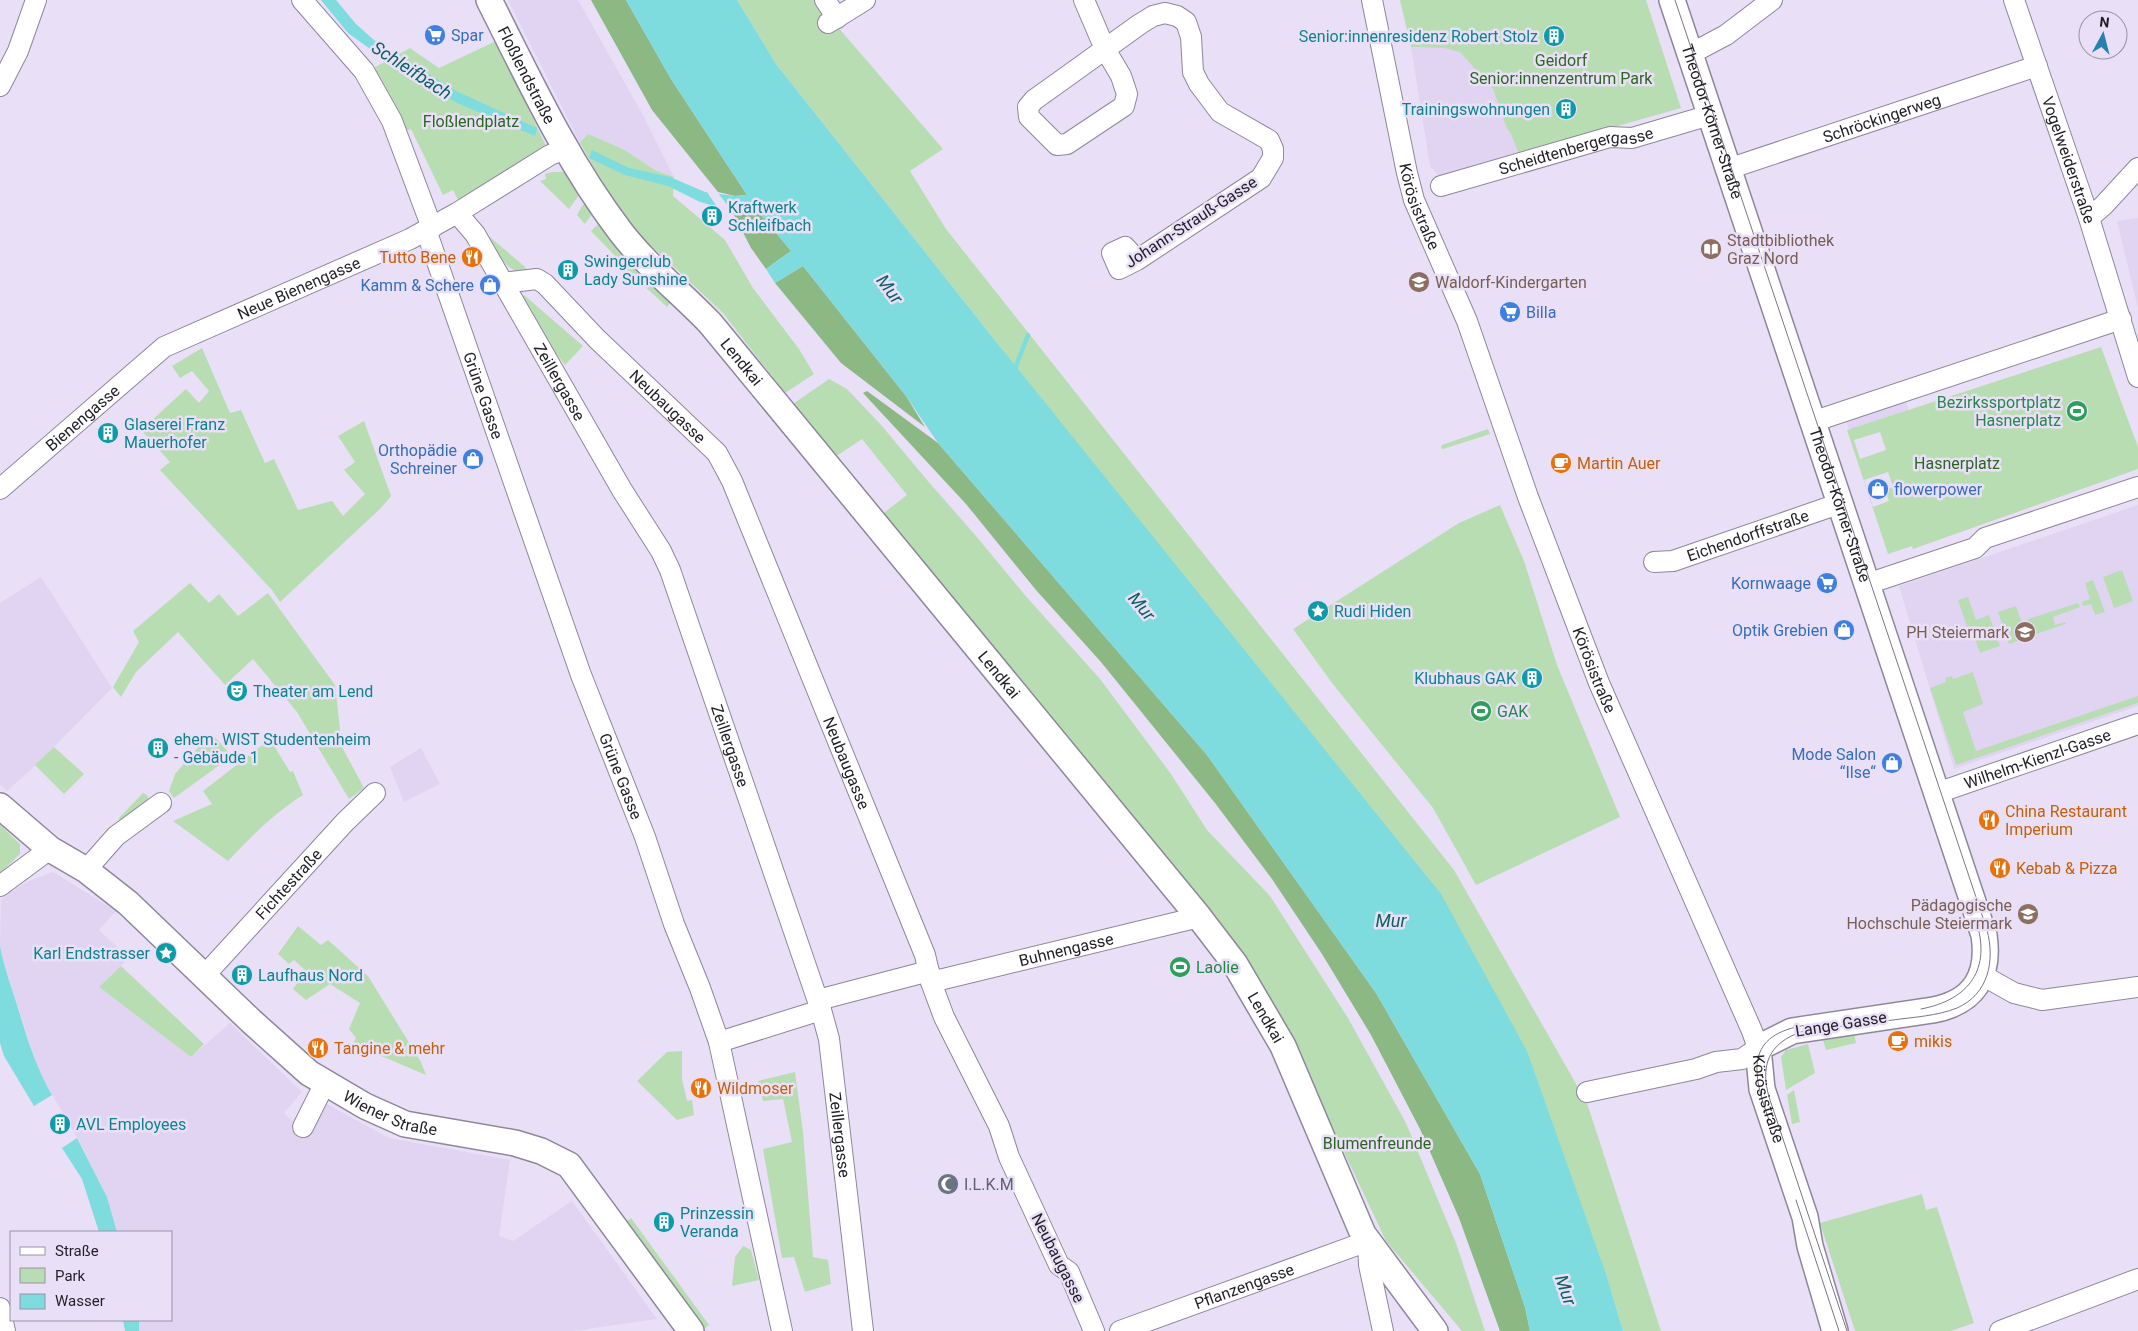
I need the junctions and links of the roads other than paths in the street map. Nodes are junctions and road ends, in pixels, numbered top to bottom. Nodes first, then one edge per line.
1 (36, 0) edge
2 (302, 0) edge
3 (489, 0) edge
4 (825, 0) edge
5 (864, 0) edge
6 (1084, 0) edge
7 (1372, 0) edge
8 (1672, 0) edge
9 (1772, 0) edge
10 (2014, 0) edge
11 (1105, 49) junction
12 (1690, 54) junction
13 (2037, 66) junction
14 (0, 86) edge
15 (1710, 115) junction
16 (566, 150) junction
17 (2138, 168) edge
18 (1728, 169) junction
19 (1441, 186) dead end
20 (456, 213) junction
21 (2089, 218) junction
22 (429, 229) junction
23 (1112, 253) dead end
24 (502, 283) junction
25 (2121, 319) junction
26 (164, 347) joint
27 (2138, 377) edge
28 (1812, 422) junction
29 (2138, 487) edge
30 (0, 489) edge
31 (1841, 504) junction
32 (1654, 562) dead end
33 (1867, 584) junction
34 (2138, 724) edge
35 (1937, 793) junction
36 (375, 794) dead end
37 (161, 803) dead end
38 (0, 806) edge
39 (50, 849) junction
40 (86, 870) junction
41 (1, 885) edge
42 (1200, 917) junction
43 (1982, 975) junction
44 (204, 976) junction
45 (930, 976) junction
46 (2138, 987) edge
47 (819, 1005) junction
48 (719, 1042) junction
49 (1758, 1048) junction
50 (325, 1083) junction
51 (1587, 1092) dead end
52 (303, 1127) dead end
53 (1368, 1241) junction
54 (2138, 1279) edge
55 (0, 1308) edge
56 (5, 1331) edge
57 (691, 1331) edge
58 (782, 1331) edge
59 (864, 1331) edge
60 (1094, 1331) edge
61 (1120, 1331) edge
62 (1383, 1331) edge
63 (1435, 1331) edge
64 (1835, 1331) edge
65 (2000, 1331) edge

1 - 14 street
2 - 22 street
3 - 16 main road, Floßlendstraße
4 - 5 street
6 - 11 street, Johann-Strauß-Gasse
7 - 49 street, Körösistraße
8 - 12 main road, Theodor-Körner-Straße
9 - 12 street
10 - 13 street, Vogelweiderstraße
11 - 11 street, Johann-Strauß-Gasse
11 - 23 street, Johann-Strauß-Gasse
12 - 15 main road, Theodor-Körner-Straße
13 - 18 street, Schröckingerweg
13 - 21 street, Vogelweiderstraße
15 - 18 main road, Theodor-Körner-Straße
15 - 19 street, Scheidtenbergergasse
16 - 20 street
16 - 42 main road, Lendkai
17 - 21 street
18 - 28 main road, Theodor-Körner-Straße
20 - 22 street
20 - 24 street, Zeillergasse
21 - 25 street, Vogelweiderstraße
22 - 26 street, Neue Bienengasse
22 - 48 street, Grüne Gasse
24 - 45 street, Neubaugasse
24 - 47 street, Zeillergasse
25 - 27 street
25 - 28 street
26 - 30 street, Bienengasse
28 - 31 main road, Theodor-Körner-Straße
29 - 33 street
31 - 32 street, Eichendorffstraße
31 - 33 main road, Theodor-Körner-Straße
33 - 35 main road, Theodor-Körner-Straße
34 - 35 street, Wilhelm-Kienzl-Gasse
35 - 43 main road, Theodor-Körner-Straße
36 - 44 street, Fichtestraße
37 - 40 street
38 - 39 main road, Wiener Straße
39 - 40 main road, Wiener Straße
39 - 41 street
40 - 44 main road, Wiener Straße
42 - 45 street, Buhnengasse
42 - 53 main road, Lendkai
43 - 46 street
43 - 49 main road, Lange Gasse
44 - 50 main road, Wiener Straße
45 - 47 street, Buhnengasse
45 - 60 street, Neubaugasse
47 - 48 street, Buhnengasse
47 - 59 street, Zeillergasse
48 - 58 street, Grüne Gasse
49 - 51 street, Lange Gasse
49 - 64 main road, Körösistraße
50 - 52 street
50 - 57 main road, Wiener Straße
53 - 61 street, Pflanzengasse
53 - 62 street, Lendkai
53 - 63 main road, Lendkai
54 - 65 street
55 - 56 street

